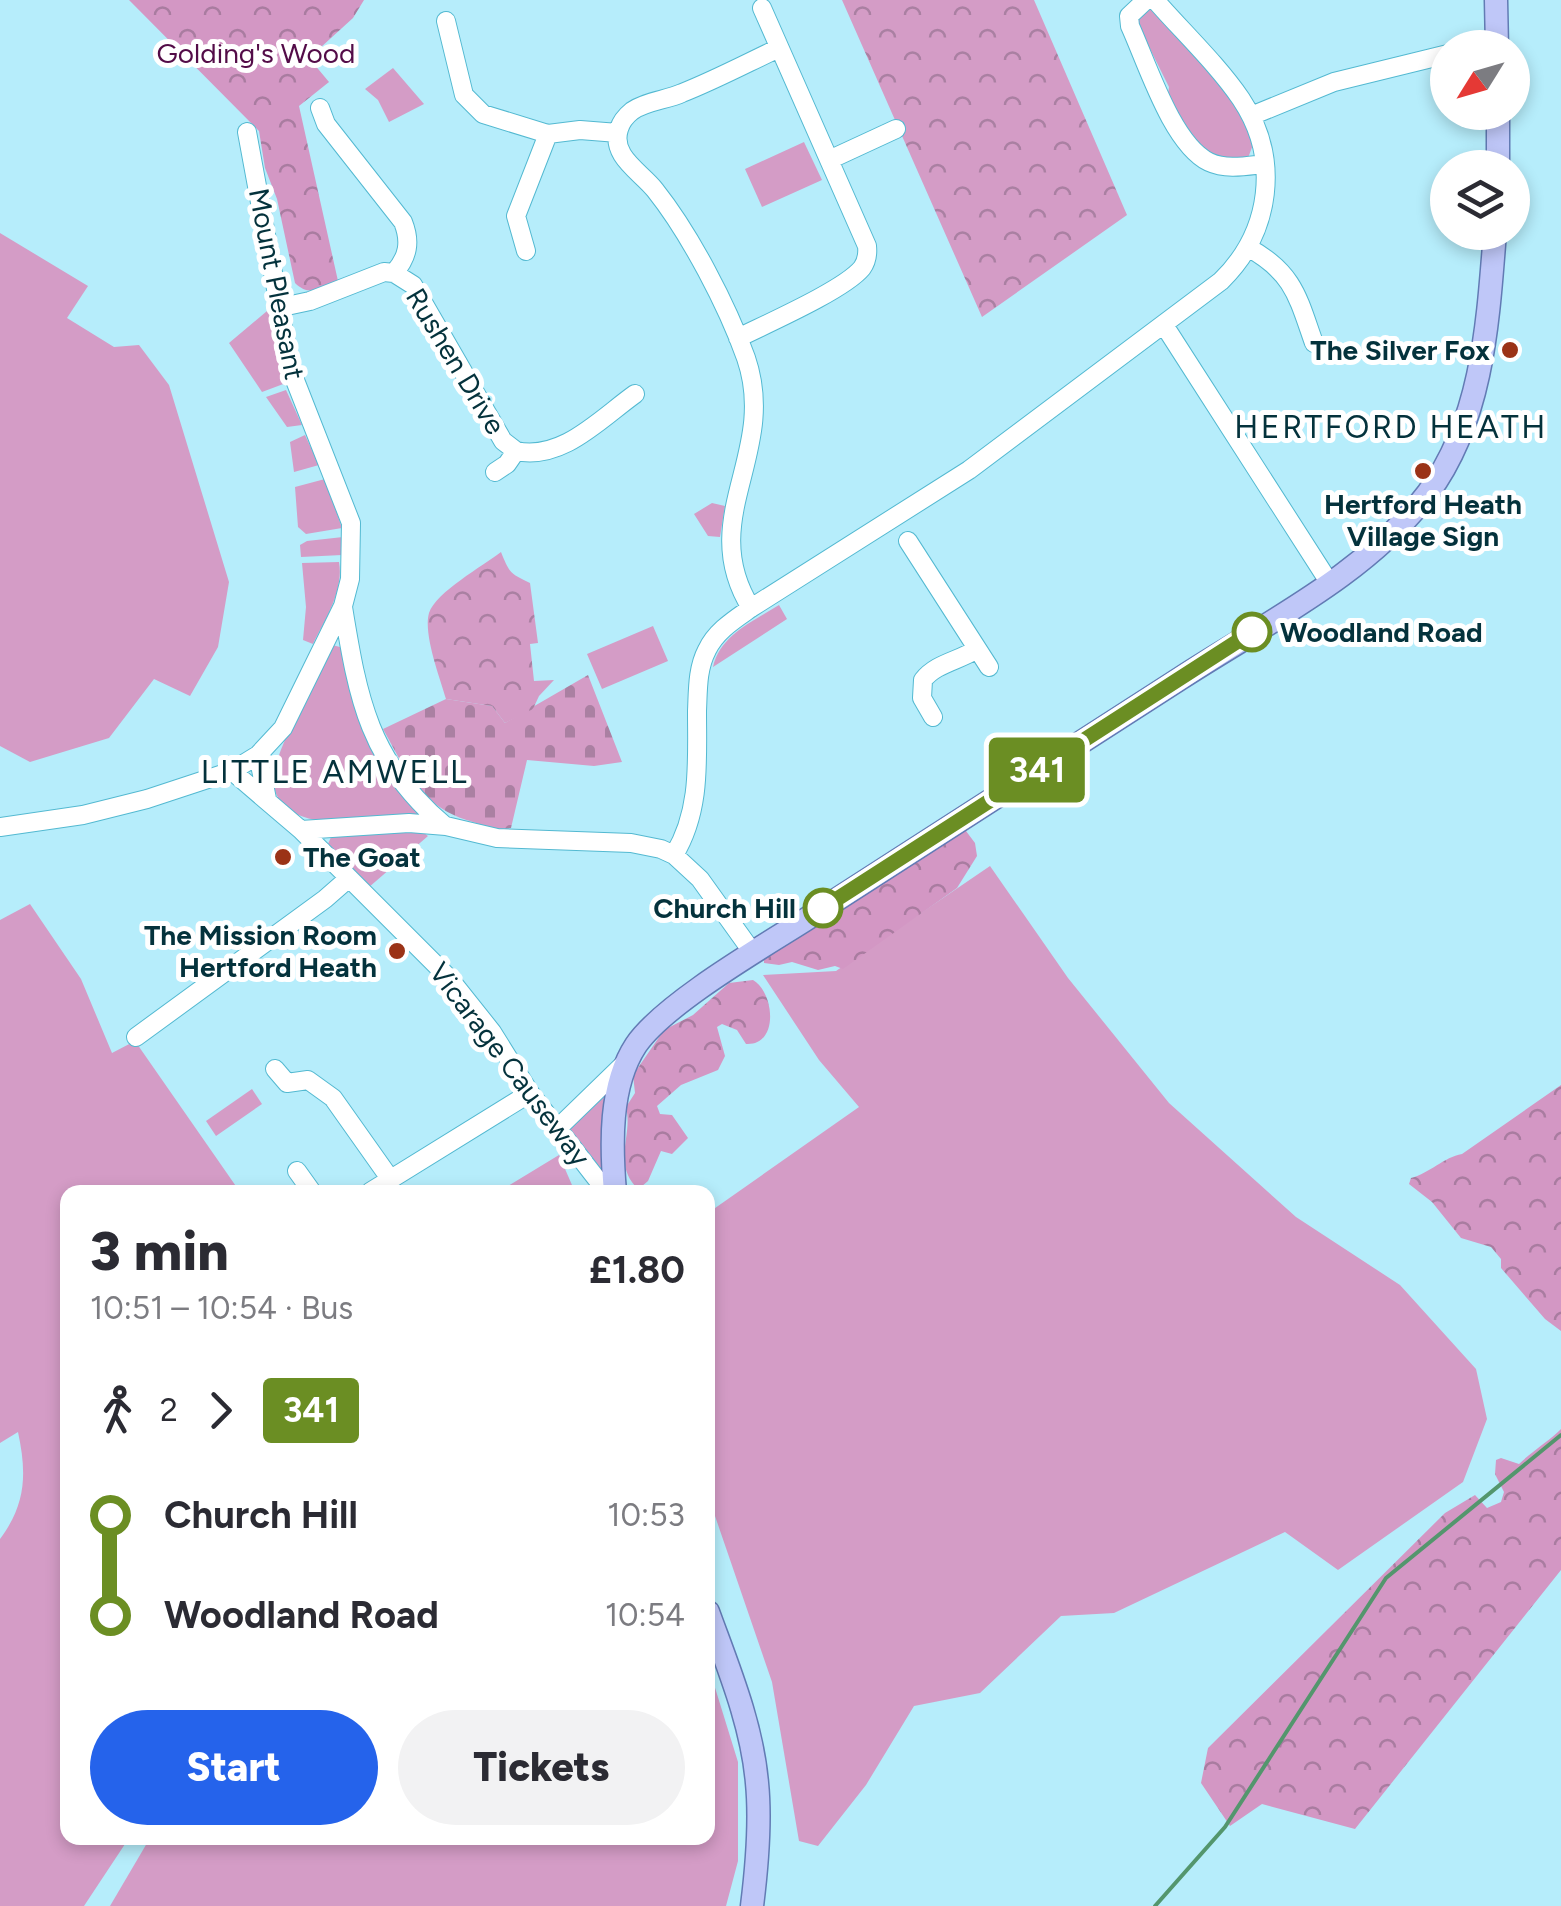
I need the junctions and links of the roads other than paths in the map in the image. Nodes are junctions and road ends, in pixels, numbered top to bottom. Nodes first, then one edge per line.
1 (1146, 0) edge
2 (1155, 0) edge
3 (1496, 0) edge
4 (762, 8) dead end
5 (446, 21) dead end
6 (1491, 30) edge
7 (779, 48) junction
8 (1430, 58) edge
9 (320, 108) dead end
10 (1250, 116) junction
11 (896, 129) dead end
12 (247, 132) dead end
13 (618, 133) junction
14 (548, 134) junction
15 (829, 160) junction
16 (1264, 164) junction
17 (1249, 248) junction
18 (1493, 250) edge
19 (526, 252) dead end
20 (394, 273) junction
21 (282, 307) junction
22 (1164, 325) junction
23 (738, 338) junction
24 (1314, 343) dead end
25 (635, 394) dead end
26 (516, 451) junction
27 (495, 472) dead end
28 (924, 501) junction
29 (866, 537) junction
30 (908, 541) junction
31 (1329, 582) junction
32 (343, 606) junction
33 (751, 608) junction
34 (977, 649) junction
35 (989, 668) dead end
36 (933, 717) dead end
37 (258, 756) junction
38 (232, 771) junction
39 (267, 799) junction
40 (446, 826) junction
41 (0, 827) edge
42 (301, 830) junction
43 (674, 855) junction
44 (349, 878) junction
45 (753, 953) junction
46 (136, 1037) dead end
47 (626, 1062) junction
48 (276, 1070) dead end
49 (530, 1093) junction
50 (559, 1127) junction
51 (297, 1171) dead end
52 (391, 1180) junction
53 (307, 1185) edge
54 (382, 1185) edge
55 (605, 1185) edge
56 (614, 1185) edge
57 (715, 1632) edge
58 (752, 1906) edge

1 - 16 street
2 - 10 street
3 - 6 main road
4 - 7 street
5 - 14 street
7 - 13 street
7 - 15 street
8 - 10 street
9 - 20 street, Rushen Drive
10 - 16 street
11 - 15 street
12 - 21 street, Mount Pleasant
13 - 14 street
13 - 23 street
14 - 19 street
15 - 23 street
16 - 17 street
17 - 22 street
17 - 24 street
18 - 31 main road
20 - 21 street, Rushen Drive
20 - 26 street, Rushen Drive
21 - 32 street, Mount Pleasant
22 - 28 street
22 - 31 street
23 - 33 street
25 - 26 street, Rushen Drive
26 - 27 street, Rushen Drive
28 - 29 street
28 - 30 street
29 - 30 street
29 - 33 street
30 - 34 street
31 - 45 main road
32 - 37 street, Mount Pleasant
32 - 40 street, Mount Pleasant
33 - 43 street
34 - 35 street
34 - 36 street
37 - 38 street
37 - 39 street
38 - 39 street, Vicarage Causeway
38 - 41 street
39 - 42 street, Vicarage Causeway
40 - 42 street
40 - 43 street
42 - 44 street, Vicarage Causeway
43 - 45 street
44 - 46 street
44 - 49 street, Vicarage Causeway
45 - 47 main road
47 - 50 street
47 - 56 main road
48 - 52 street
49 - 50 street, Vicarage Causeway
49 - 52 street
50 - 55 street, Vicarage Causeway
51 - 53 street
52 - 54 street
57 - 58 main road

